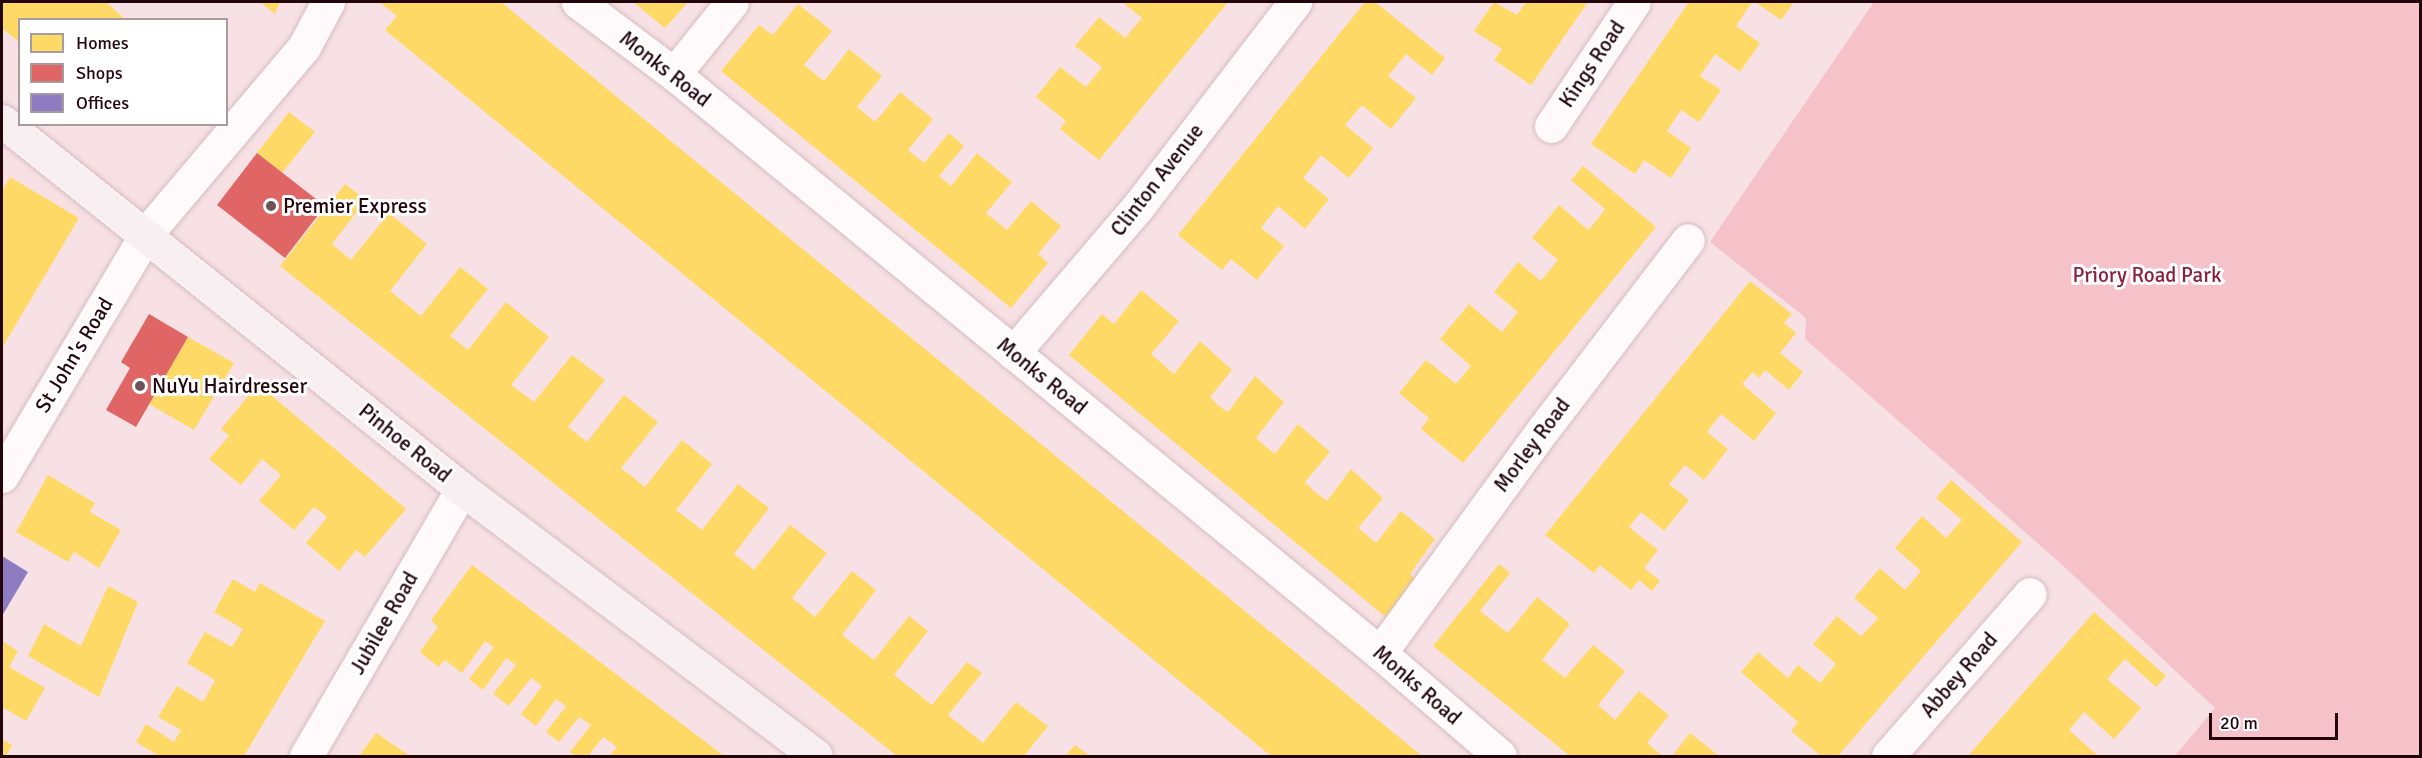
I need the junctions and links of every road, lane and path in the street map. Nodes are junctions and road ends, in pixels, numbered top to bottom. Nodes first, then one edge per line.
1 (328, 2) edge
2 (578, 2) edge
3 (732, 2) edge
4 (1295, 2) edge
5 (1634, 2) edge
6 (674, 74) junction
7 (2, 121) edge
8 (1551, 126) dead end
9 (146, 234) junction
10 (1688, 240) dead end
11 (1013, 353) junction
12 (2, 476) edge
13 (462, 489) junction
14 (2030, 594) dead end
15 (1380, 653) junction
16 (306, 756) edge
17 (816, 756) edge
18 (1500, 756) edge
19 (1888, 756) edge

1 - 9 street, St John's Road
2 - 6 street, Monks Road
3 - 6 street
4 - 11 street, Clinton Avenue
5 - 8 street, Kings Road
6 - 11 street, Monks Road
7 - 9 main road, Pinhoe Road
9 - 12 street, St John's Road
9 - 13 main road, Pinhoe Road
10 - 15 street, Morley Road
11 - 15 street, Monks Road
13 - 16 street, Jubilee Road
13 - 17 main road, Pinhoe Road
14 - 19 street, Abbey Road
15 - 18 street, Monks Road

